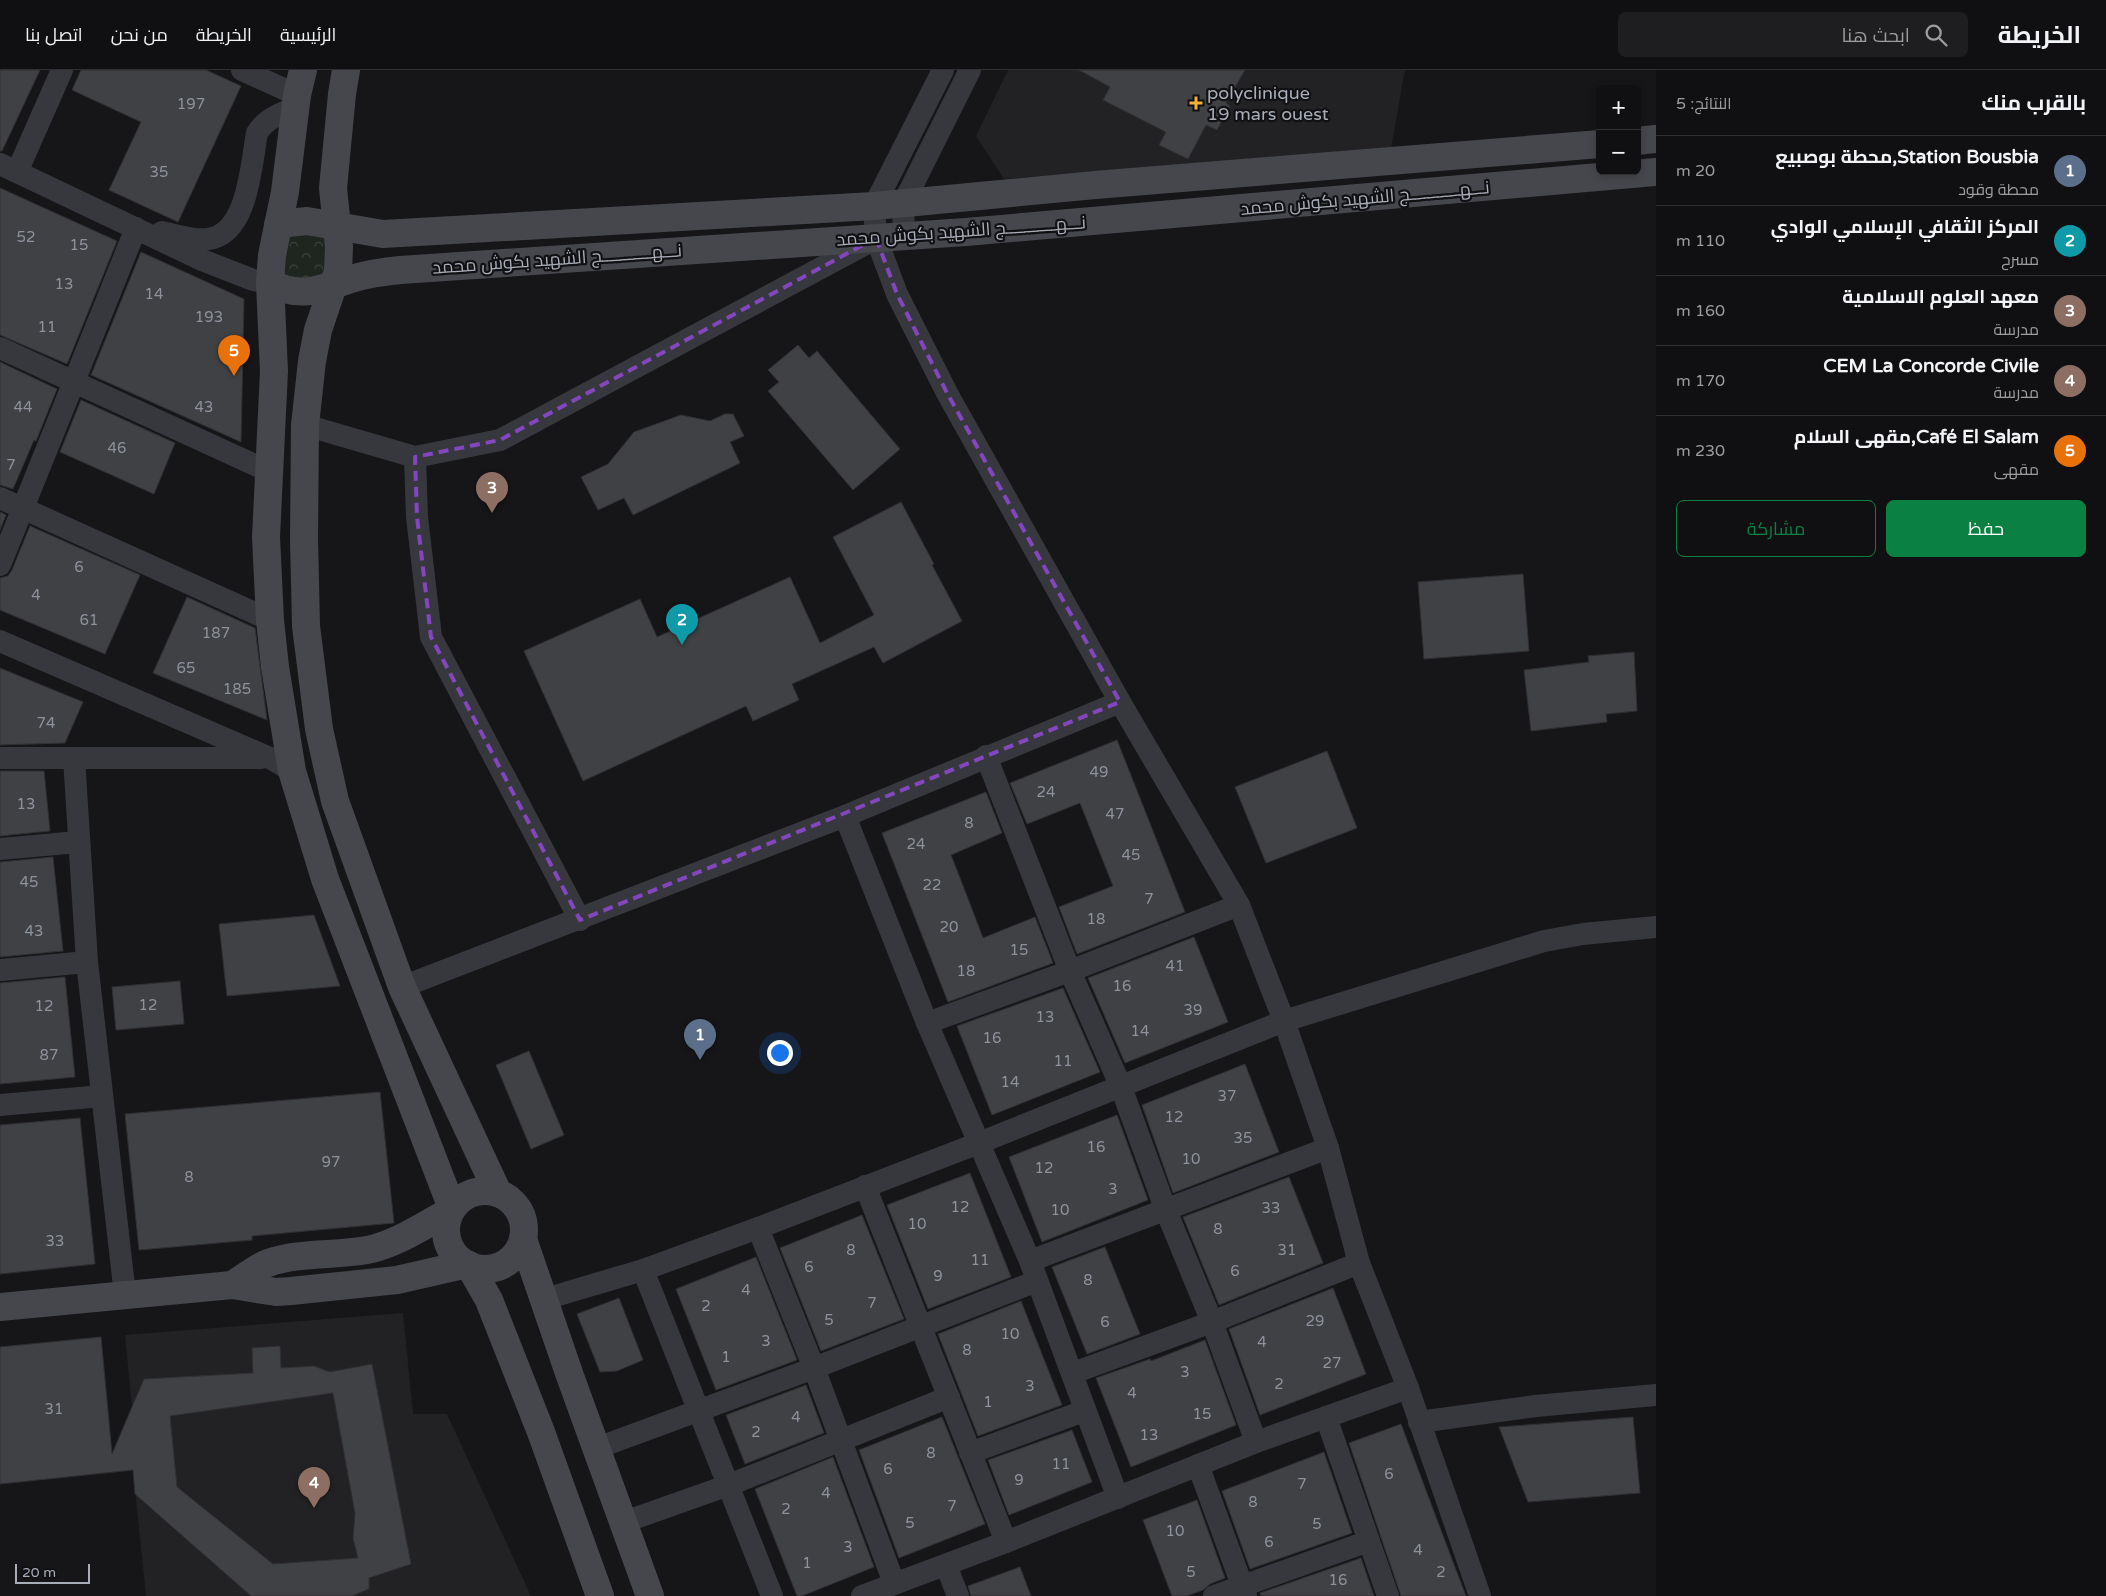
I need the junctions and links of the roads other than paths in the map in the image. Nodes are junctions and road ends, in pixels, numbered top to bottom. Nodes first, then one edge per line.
1 (62, 70) edge
2 (242, 70) edge
3 (346, 70) edge
4 (943, 70) edge
5 (970, 70) edge
6 (299, 90) edge
7 (1656, 139) edge
8 (1641, 140) edge
9 (1596, 144) edge
10 (8, 168) edge
11 (1656, 172) edge
12 (903, 204) junction
13 (874, 206) junction
14 (278, 224) junction
15 (337, 227) junction
16 (136, 228) junction
17 (904, 237) junction
18 (876, 238) junction
19 (270, 284) junction
20 (333, 284) junction
21 (0, 348) edge
22 (74, 382) junction
23 (305, 425) junction
24 (415, 457) junction
25 (268, 470) junction
26 (0, 498) edge
27 (22, 508) junction
28 (0, 565) edge
29 (270, 620) junction
30 (0, 641) edge
31 (1120, 702) junction
32 (986, 756) junction
33 (0, 758) edge
34 (74, 758) junction
35 (281, 764) junction
36 (845, 816) junction
37 (78, 842) junction
38 (0, 849) edge
39 (1239, 905) junction
40 (580, 920) junction
41 (1656, 928) edge
42 (87, 962) junction
43 (0, 970) edge
44 (1070, 971) junction
45 (402, 988) junction
46 (1284, 1021) junction
47 (927, 1023) junction
48 (1121, 1087) junction
49 (102, 1096) junction
50 (0, 1105) edge
51 (979, 1144) junction
52 (1328, 1148) junction
53 (865, 1186) junction
54 (498, 1193) junction
55 (1165, 1208) junction
56 (451, 1210) junction
57 (758, 1228) junction
58 (524, 1239) junction
59 (1359, 1263) junction
60 (468, 1265) junction
61 (643, 1270) junction
62 (1033, 1271) junction
63 (232, 1285) junction
64 (125, 1295) junction
65 (545, 1299) junction
66 (0, 1306) edge
67 (1212, 1322) junction
68 (920, 1328) junction
69 (814, 1368) junction
70 (1073, 1373) junction
71 (1408, 1388) junction
72 (1656, 1395) edge
73 (949, 1397) junction
74 (699, 1410) junction
75 (1084, 1411) junction
76 (1326, 1417) junction
77 (1419, 1422) junction
78 (840, 1440) junction
79 (1256, 1442) junction
80 (597, 1448) junction
81 (970, 1453) junction
82 (1198, 1465) junction
83 (729, 1485) junction
84 (1118, 1498) junction
85 (624, 1522) junction
86 (1369, 1541) junction
87 (1006, 1542) junction
88 (946, 1565) junction
89 (894, 1584) junction
90 (1245, 1591) edge
91 (600, 1596) edge
92 (650, 1596) edge
93 (772, 1596) edge
94 (862, 1596) edge
95 (958, 1596) edge
96 (1214, 1596) edge
97 (1388, 1596) edge
98 (1480, 1596) edge

1 - 10 street
2 - 6 street
3 - 15 street
4 - 13 street
5 - 12 street
6 - 14 street
6 - 16 street
7 - 8 street
9 - 12 street, نـــهـــــــــــج الشهيد بكوش محمد
10 - 16 street
11 - 17 street, نـــهـــــــــــج الشهيد بكوش محمد
12 - 13 street, نـــهـــــــــــج الشهيد بكوش محمد
12 - 17 street
13 - 15 street, نـــهـــــــــــج الشهيد بكوش محمد
13 - 18 street
14 - 15 street, نـــهـــــــــــج الشهيد بكوش محمد
14 - 19 street
15 - 20 street
16 - 19 street
16 - 22 street
17 - 18 street, نـــهـــــــــــج الشهيد بكوش محمد
18 - 20 street, نـــهـــــــــــج الشهيد بكوش محمد
18 - 24 street
18 - 31 street
19 - 20 street, نـــهـــــــــــج الشهيد بكوش محمد
19 - 25 street
20 - 23 street
21 - 22 street
22 - 25 street
22 - 27 street
23 - 24 street
23 - 45 street
24 - 40 street
25 - 29 street
26 - 27 street
27 - 28 street
27 - 29 street
29 - 35 street
30 - 35 street
31 - 32 street
31 - 39 street
32 - 36 street
32 - 44 street
33 - 34 street
34 - 35 street
34 - 37 street
35 - 56 street
36 - 40 street
36 - 47 street
37 - 38 street
37 - 42 street
39 - 44 street
39 - 46 street
40 - 45 street
41 - 46 street
42 - 43 street
42 - 49 street
44 - 47 street
44 - 48 street
45 - 54 street
46 - 48 street
46 - 52 street
47 - 51 street
48 - 51 street
48 - 55 street
49 - 50 street
49 - 64 street
51 - 53 street
51 - 62 street
52 - 55 street
52 - 59 street
53 - 57 street
53 - 68 street
54 - 56 street
54 - 58 street
55 - 62 street
55 - 67 street
56 - 60 street
56 - 63 street
57 - 61 street
57 - 69 street
58 - 60 street
58 - 65 street
59 - 67 street
59 - 71 street
60 - 63 street
60 - 91 street
61 - 65 street
61 - 74 street
62 - 68 street
62 - 70 street
63 - 64 street
64 - 66 street
65 - 80 street
67 - 70 street
67 - 79 street
68 - 69 street
68 - 73 street
69 - 74 street
69 - 78 street
70 - 75 street
71 - 76 street
71 - 77 street
72 - 77 street
73 - 78 street
73 - 81 street
74 - 80 street
74 - 83 street
75 - 81 street
75 - 84 street
76 - 79 street
76 - 86 street
77 - 98 street
78 - 83 street
78 - 89 street
79 - 82 street
80 - 85 street
81 - 87 street
82 - 84 street
82 - 90 street
83 - 85 street
83 - 93 street
84 - 87 street
85 - 92 street
86 - 90 street
86 - 97 street
87 - 88 street
88 - 89 street
88 - 95 street
89 - 94 street
90 - 96 street

